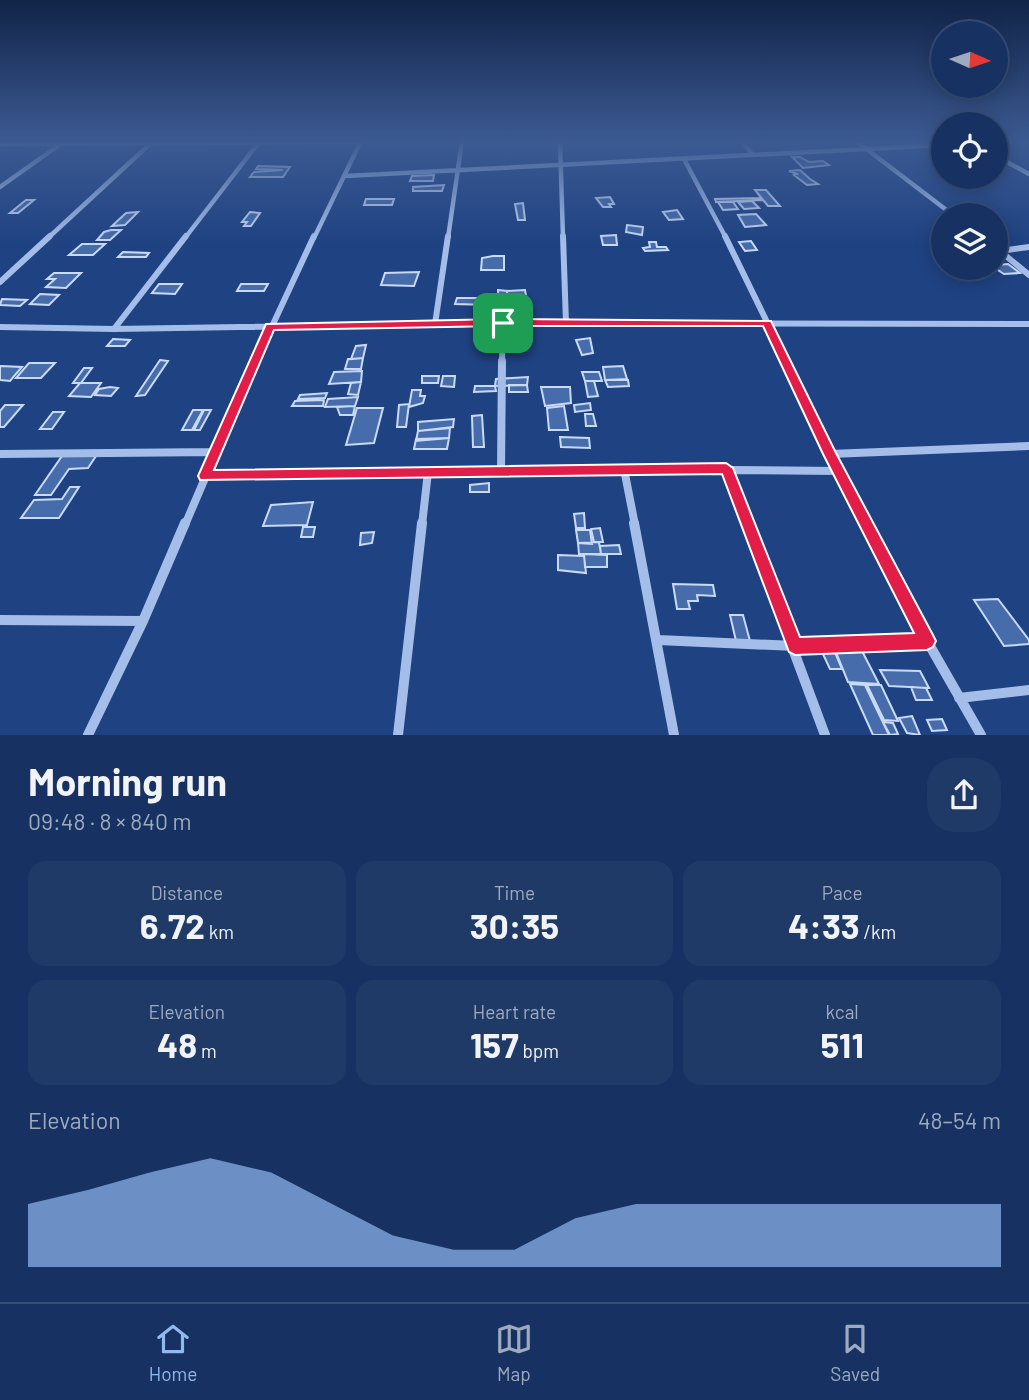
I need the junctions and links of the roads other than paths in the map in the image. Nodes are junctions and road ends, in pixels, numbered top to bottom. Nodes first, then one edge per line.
1 (17, 175) edge
2 (115, 175) edge
3 (233, 175) edge
4 (361, 175) edge
5 (455, 175) edge
6 (563, 175) edge
7 (692, 175) edge
8 (901, 175) edge
9 (345, 176) joint
10 (0, 187) edge
11 (937, 203) edge
12 (1029, 247) edge
13 (1008, 248) edge
14 (1008, 257) edge
15 (1029, 275) edge
16 (0, 282) edge
17 (503, 323) junction
18 (566, 323) junction
19 (767, 323) junction
20 (435, 324) junction
21 (1029, 324) edge
22 (0, 327) edge
23 (270, 327) junction
24 (114, 328) junction
25 (1029, 446) edge
26 (216, 452) junction
27 (0, 454) edge
28 (830, 454) junction
29 (726, 468) junction
30 (624, 469) junction
31 (501, 470) junction
32 (839, 471) junction
33 (428, 472) junction
34 (205, 476) junction
35 (0, 620) edge
36 (143, 621) junction
37 (658, 640) junction
38 (927, 641) junction
39 (795, 646) junction
40 (1029, 690) edge
41 (959, 698) junction
42 (88, 735) edge
43 (398, 735) edge
44 (674, 735) edge
45 (825, 735) edge
46 (981, 735) edge

1 - 10 street
2 - 16 street
3 - 24 street
4 - 9 street
5 - 20 street
6 - 18 street
7 - 19 street
8 - 11 street
9 - 23 street
12 - 13 street
14 - 15 street
17 - 18 street
17 - 20 street
17 - 31 street
18 - 19 street
19 - 21 street
19 - 28 street
20 - 23 street
22 - 24 street
23 - 24 street
23 - 26 street
25 - 28 street
26 - 27 street
26 - 34 street
28 - 32 street
29 - 30 street
29 - 32 street
29 - 39 street
30 - 31 street
30 - 37 street
31 - 33 street
32 - 38 street
33 - 34 street
33 - 43 street
34 - 36 street
35 - 36 street
36 - 42 street
37 - 39 street
37 - 44 street
38 - 39 street
38 - 41 street
39 - 45 street
40 - 41 street
41 - 46 street

